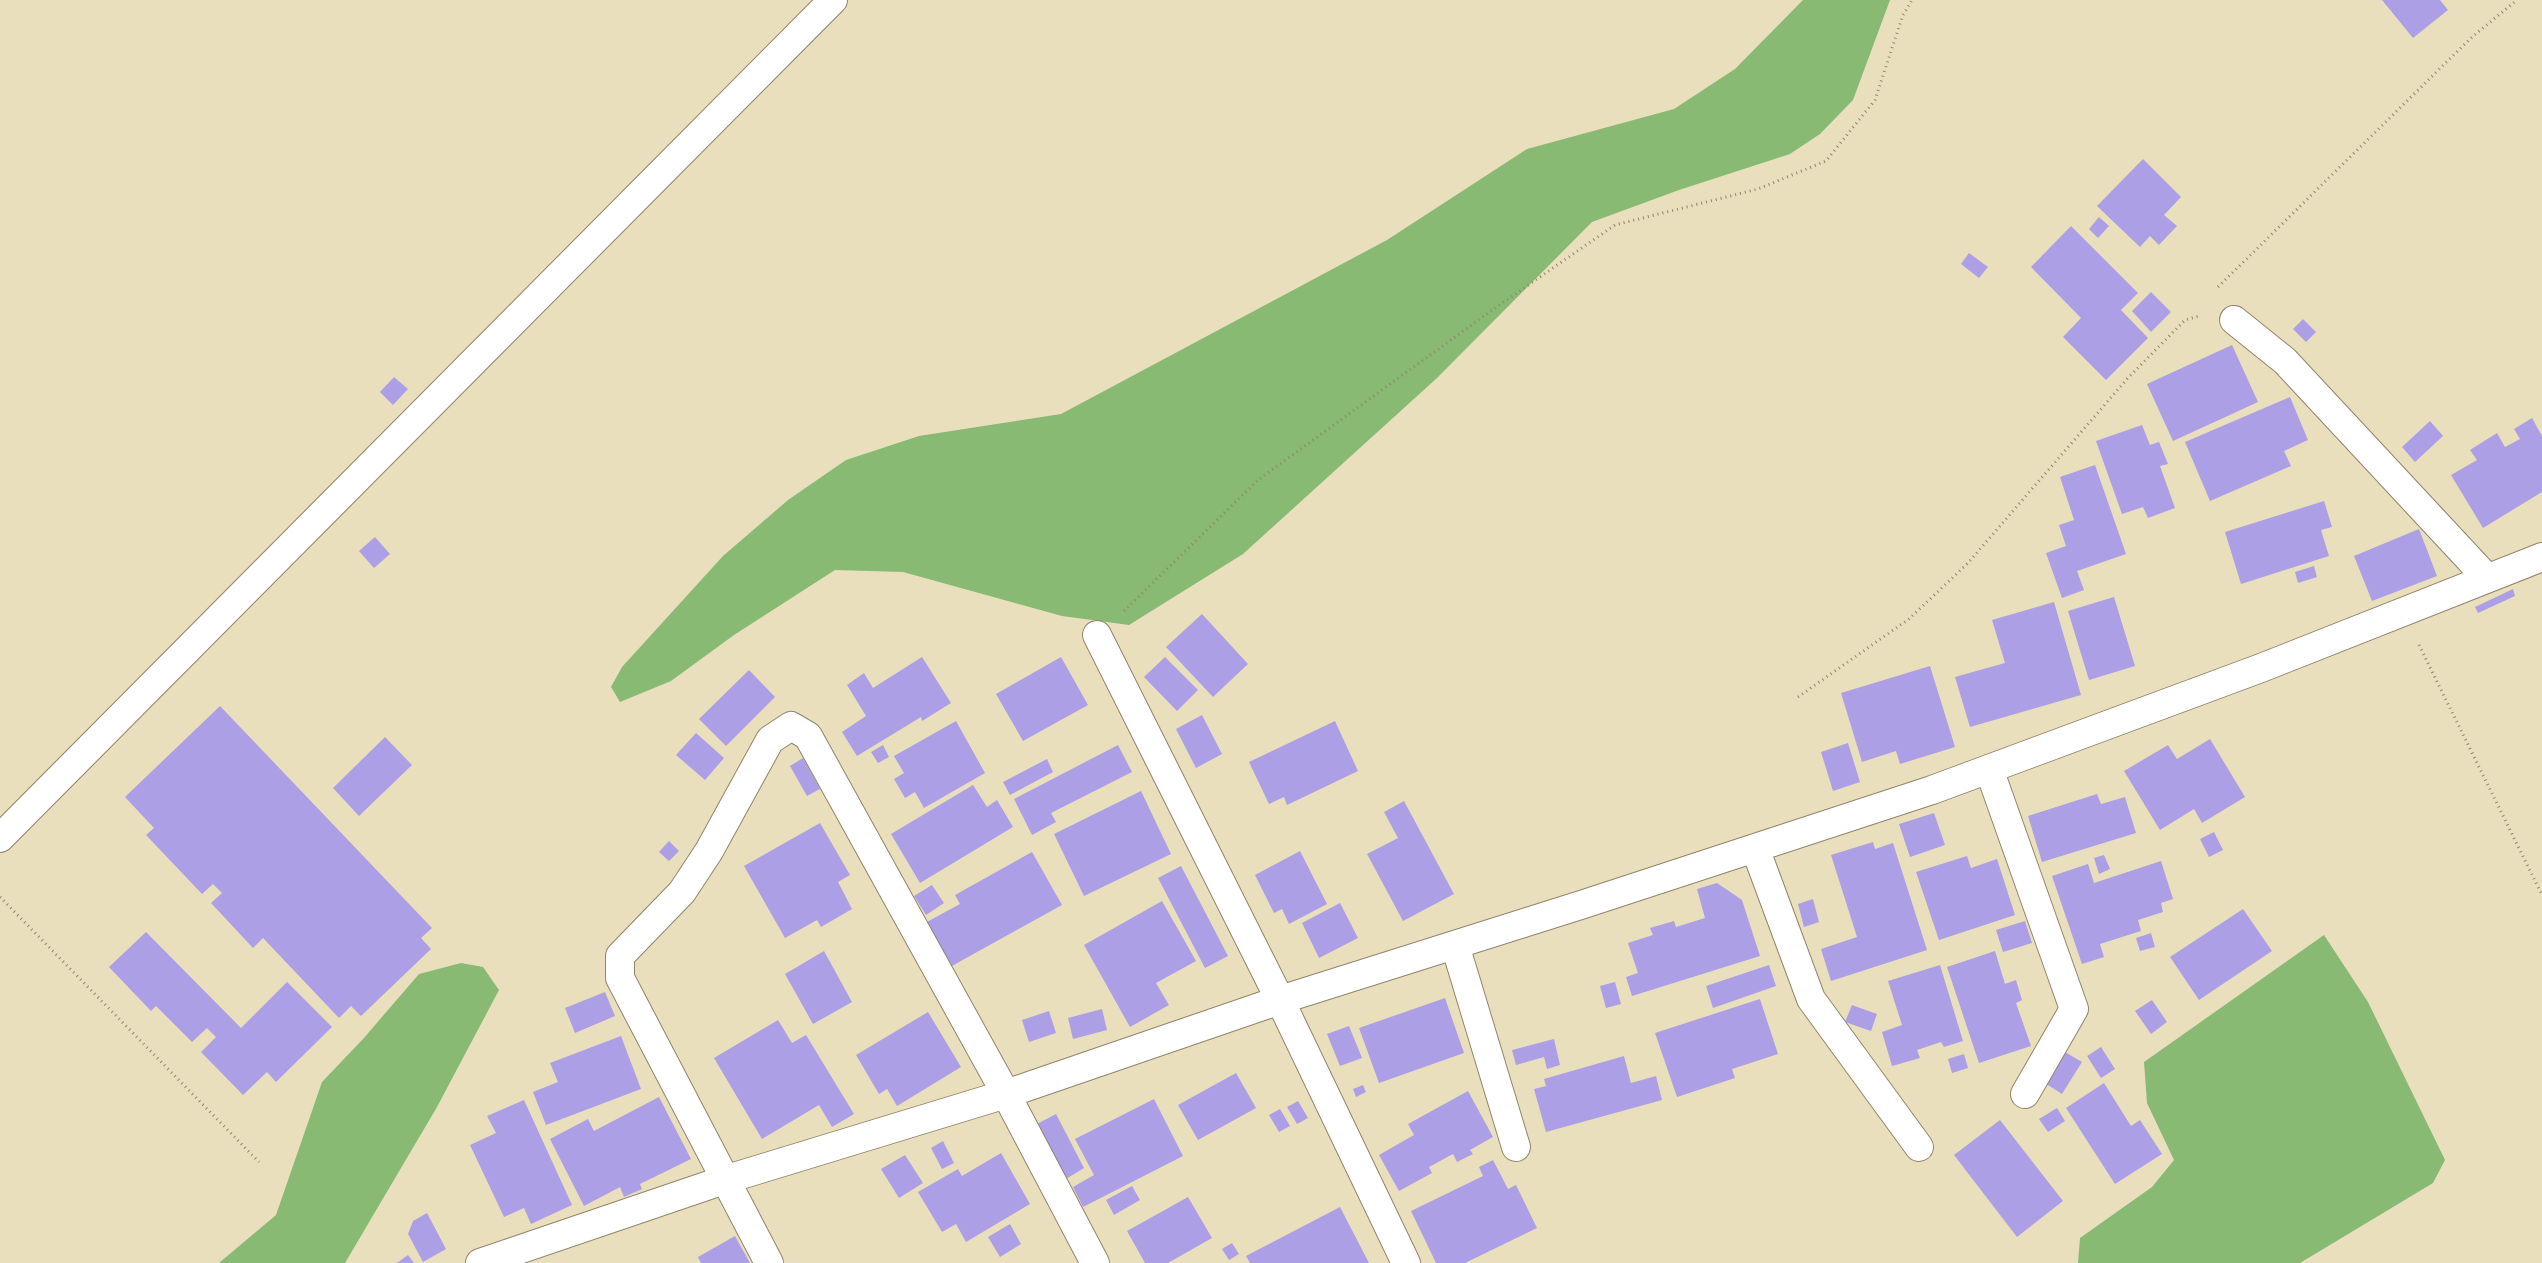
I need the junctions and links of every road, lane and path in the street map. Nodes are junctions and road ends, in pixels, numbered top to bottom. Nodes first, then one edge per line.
1 (833, 0) edge
2 (1912, 0) edge
3 (2517, 0) edge
4 (2222, 316) junction
5 (2542, 557) edge
6 (2487, 578) junction
7 (2402, 610) junction
8 (1097, 635) joint
9 (1798, 697) dead end
10 (1989, 769) junction
11 (0, 838) edge
12 (1755, 848) junction
13 (2542, 895) edge
14 (0, 898) edge
15 (1455, 945) junction
16 (1280, 1000) junction
17 (1006, 1094) junction
18 (2025, 1094) dead end
19 (1919, 1146) dead end
20 (1516, 1147) dead end
21 (259, 1162) dead end
22 (724, 1180) junction
23 (480, 1263) edge
24 (769, 1263) edge
25 (1095, 1263) edge
26 (1406, 1263) edge

1 - 11 street
2 - 8 path
3 - 4 path
4 - 6 street
4 - 9 path
5 - 6 street
6 - 7 street
7 - 10 street
7 - 13 path
8 - 16 street
10 - 12 street
10 - 18 street
12 - 15 street
12 - 19 street
14 - 21 path
15 - 16 street
15 - 20 street
16 - 17 street
16 - 26 street
17 - 22 street
17 - 22 street
17 - 25 street
22 - 23 street
22 - 24 street

